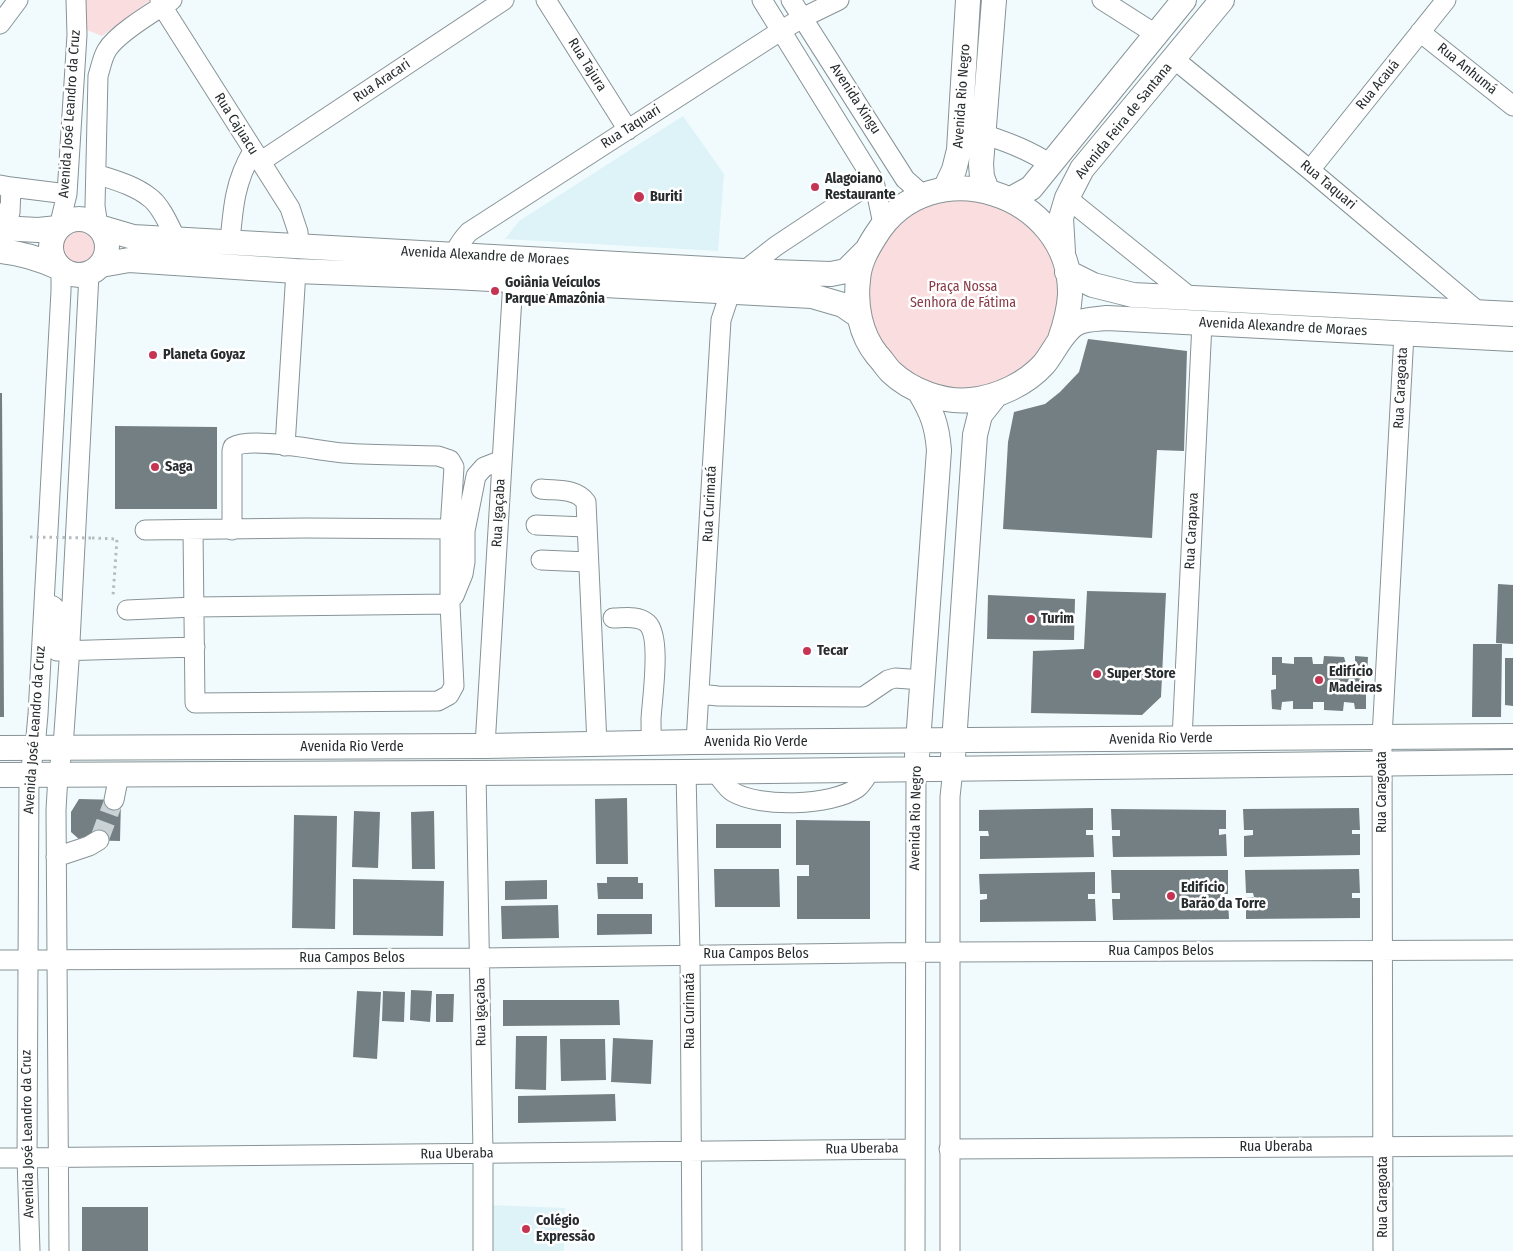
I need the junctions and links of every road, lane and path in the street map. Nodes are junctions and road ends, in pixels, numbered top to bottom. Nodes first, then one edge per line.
1 (18, 0) edge
2 (76, 0) edge
3 (504, 0) edge
4 (546, 0) edge
5 (762, 0) edge
6 (791, 0) edge
7 (839, 0) edge
8 (968, 0) edge
9 (994, 0) edge
10 (1102, 0) edge
11 (1184, 0) edge
12 (1222, 0) edge
13 (1446, 0) edge
14 (165, 2) edge
15 (802, 18) junction
16 (0, 24) edge
17 (782, 30) junction
18 (1420, 32) junction
19 (76, 35) junction
20 (1157, 35) junction
21 (107, 50) junction
22 (1174, 59) junction
23 (1513, 106) edge
24 (628, 130) junction
25 (983, 134) junction
26 (257, 156) junction
27 (1050, 164) junction
28 (1310, 170) junction
29 (96, 174) junction
30 (874, 181) junction
31 (6, 186) edge
32 (987, 190) junction
33 (934, 192) junction
34 (67, 194) junction
35 (1067, 198) junction
36 (1012, 199) junction
37 (5, 221) edge
38 (882, 224) junction
39 (59, 227) junction
40 (99, 227) junction
41 (176, 239) junction
42 (230, 242) junction
43 (299, 246) junction
44 (0, 252) edge
45 (865, 252) junction
46 (454, 254) junction
47 (1065, 264) junction
48 (61, 269) junction
49 (95, 269) junction
50 (296, 271) junction
51 (744, 271) junction
52 (453, 277) junction
53 (513, 280) junction
54 (730, 293) junction
55 (1190, 298) junction
56 (1480, 313) junction
57 (1513, 314) edge
58 (859, 316) junction
59 (1202, 323) junction
60 (1404, 334) junction
61 (1060, 340) junction
62 (1513, 340) edge
63 (919, 391) junction
64 (995, 396) junction
65 (285, 446) junction
66 (502, 460) junction
67 (541, 489) dead end
68 (536, 525) dead end
69 (586, 527) junction
70 (450, 529) junction
71 (145, 530) dead end
72 (193, 530) junction
73 (232, 530) junction
74 (30, 537) dead end
75 (541, 560) dead end
76 (588, 562) junction
77 (113, 596) dead end
78 (44, 602) junction
79 (450, 604) junction
80 (194, 607) junction
81 (127, 610) dead end
82 (613, 618) dead end
83 (195, 647) junction
84 (70, 651) junction
85 (923, 680) junction
86 (699, 694) junction
87 (1513, 736) edge
88 (1382, 737) junction
89 (1182, 739) junction
90 (954, 741) junction
91 (696, 742) junction
92 (918, 742) junction
93 (652, 743) junction
94 (597, 744) junction
95 (484, 746) junction
96 (0, 748) edge
97 (35, 748) junction
98 (64, 748) junction
99 (1513, 762) edge
100 (1382, 764) junction
101 (871, 769) junction
102 (916, 769) junction
103 (952, 769) junction
104 (686, 772) junction
105 (716, 772) junction
106 (476, 773) junction
107 (28, 775) junction
108 (58, 775) junction
109 (119, 775) junction
110 (0, 776) edge
111 (114, 800) tunnel mouth
112 (99, 840) dead end
113 (56, 856) junction
114 (1382, 950) junction
115 (1513, 950) edge
116 (915, 952) junction
117 (950, 952) junction
118 (690, 954) junction
119 (480, 958) junction
120 (0, 960) edge
121 (27, 960) junction
122 (58, 960) junction
123 (1513, 1146) edge
124 (1383, 1147) junction
125 (915, 1149) junction
126 (949, 1149) junction
127 (690, 1151) junction
128 (483, 1154) junction
129 (0, 1158) edge
130 (27, 1158) junction
131 (58, 1158) junction
132 (30, 1251) edge
133 (59, 1251) edge
134 (483, 1251) edge
135 (692, 1251) edge
136 (915, 1251) edge
137 (950, 1251) edge
138 (1383, 1251) edge

1 - 16 street
2 - 19 street, Avenida José Leandro da Cruz
3 - 26 street, Rua Aracari
4 - 24 street, Rua Tajura
5 - 17 street, Avenida Xingu
6 - 15 street, Avenida Xingu
7 - 15 street, Rua Taquari
8 - 33 main road, Avenida Rio Negro
9 - 25 main road, Avenida Rio Negro
10 - 20 street
11 - 20 main road, Avenida Feira de Santana
12 - 22 main road, Avenida Feira de Santana
13 - 18 street, Rua Acauá
14 - 21 street, Avenida José Leandro da Cruz
14 - 26 street, Rua Cajuacu
15 - 17 street, Rua Taquari
15 - 33 street, Avenida Xingu
17 - 24 street, Rua Taquari
17 - 30 street, Avenida Xingu
18 - 23 street, Rua Anhumá
18 - 28 street, Rua Acauá
19 - 21 street
19 - 34 street, Avenida José Leandro da Cruz
20 - 27 main road, Avenida Feira de Santana
21 - 29 street, Avenida José Leandro da Cruz
22 - 28 street, Rua Taquari
22 - 35 main road, Avenida Feira de Santana
24 - 46 street, Rua Taquari
25 - 27 street
25 - 32 main road, Avenida Rio Negro
26 - 42 street
26 - 43 street, Rua Cajuacu
27 - 36 main road, Avenida Feira de Santana
28 - 56 street, Rua Taquari
29 - 40 street, Avenida José Leandro da Cruz
29 - 41 street
30 - 38 street, Avenida Xingu
30 - 51 street
31 - 34 street
31 - 37 street
32 - 33 main road
32 - 36 main road
33 - 38 main road
34 - 39 street, Avenida José Leandro da Cruz
35 - 47 main road, Avenida Feira de Santana
35 - 55 street
36 - 47 main road
37 - 39 main road
38 - 45 main road
39 - 40 main road
39 - 48 main road
40 - 41 main road, Avenida Alexandre de Moraes
40 - 49 main road
41 - 42 main road, Avenida Alexandre de Moraes
42 - 43 main road, Avenida Alexandre de Moraes
43 - 46 main road, Avenida Alexandre de Moraes
44 - 48 main road
45 - 51 main road, Avenida Alexandre de Moraes
45 - 58 main road
46 - 51 main road, Avenida Alexandre de Moraes
46 - 52 street, Rua Taquari
47 - 55 main road, Avenida Alexandre de Moraes
47 - 61 main road, Avenida Feira de Santana
48 - 49 main road
48 - 78 street, Avenida José Leandro da Cruz
49 - 50 main road, Avenida Alexandre de Moraes
49 - 84 street, Avenida José Leandro da Cruz
50 - 52 main road, Avenida Alexandre de Moraes
50 - 65 street
51 - 54 street, Rua Curimatá
52 - 53 main road, Avenida Alexandre de Moraes
53 - 54 main road, Avenida Alexandre de Moraes
53 - 66 street, Rua Igaçaba
54 - 58 main road, Avenida Alexandre de Moraes
54 - 86 street, Rua Curimatá
55 - 56 main road, Avenida Alexandre de Moraes
56 - 57 main road, Avenida Alexandre de Moraes
58 - 63 main road
59 - 60 main road, Avenida Alexandre de Moraes
59 - 61 main road, Avenida Alexandre de Moraes
59 - 89 street, Rua Carapava
60 - 62 main road, Avenida Alexandre de Moraes
60 - 88 street, Rua Caragoata
61 - 64 main road
63 - 64 main road
63 - 85 main road, Avenida Rio Negro
64 - 90 main road
65 - 70 street
65 - 73 street
66 - 79 street
66 - 95 street, Rua Igaçaba
67 - 69 street
68 - 69 street
69 - 76 street
70 - 73 street
70 - 79 street
71 - 72 street
72 - 73 street
72 - 80 street
74 - 77 path, bridge
75 - 76 street
76 - 94 street
78 - 84 street
78 - 97 street, Avenida José Leandro da Cruz
79 - 80 street
79 - 83 street
80 - 81 street
80 - 83 street
82 - 93 street
83 - 84 street
84 - 98 street, Avenida José Leandro da Cruz
85 - 86 street
85 - 92 main road, Avenida Rio Negro
86 - 91 street, Rua Curimatá
87 - 88 main road, Avenida Rio Verde
88 - 89 main road, Avenida Rio Verde
88 - 100 street, Rua Caragoata
89 - 90 main road, Avenida Rio Verde
90 - 92 main road, Avenida Rio Verde
90 - 103 main road
91 - 92 main road, Avenida Rio Verde
91 - 93 main road, Avenida Rio Verde
92 - 102 main road, Avenida Rio Negro
93 - 94 main road, Avenida Rio Verde
94 - 95 main road, Avenida Rio Verde
95 - 98 main road, Avenida Rio Verde
96 - 97 main road, Avenida Rio Verde
97 - 98 main road, Avenida Rio Verde
97 - 107 street, Avenida José Leandro da Cruz
98 - 108 street, Avenida José Leandro da Cruz
99 - 100 main road, Avenida Rio Verde
100 - 103 main road, Avenida Rio Verde
100 - 114 street, Rua Caragoata
101 - 102 main road, Avenida Rio Verde
101 - 105 main road, Avenida Rio Verde
101 - 105 street
102 - 103 main road, Avenida Rio Verde
102 - 116 street, Avenida Rio Negro
103 - 117 street
104 - 105 main road, Avenida Rio Verde
104 - 106 main road, Avenida Rio Verde
104 - 118 street, Rua Curimatá
106 - 109 main road, Avenida Rio Verde
106 - 119 street, Rua Igaçaba
107 - 108 main road, Avenida Rio Verde
107 - 110 main road, Avenida Rio Verde
107 - 121 street, Avenida José Leandro da Cruz
108 - 109 main road, Avenida Rio Verde
108 - 113 street, Avenida José Leandro da Cruz
109 - 111 street
112 - 113 street
113 - 122 street, Avenida José Leandro da Cruz
114 - 115 street, Rua Campos Belos
114 - 117 street, Rua Campos Belos
114 - 124 street, Rua Caragoata
116 - 117 street, Rua Campos Belos
116 - 118 street, Rua Campos Belos
116 - 125 street, Avenida Rio Negro
117 - 126 street
118 - 119 street, Rua Campos Belos
118 - 127 street, Rua Curimatá
119 - 122 street, Rua Campos Belos
119 - 128 street, Rua Igaçaba
120 - 121 street, Rua Campos Belos
121 - 122 street, Rua Campos Belos
121 - 130 street, Avenida José Leandro da Cruz
122 - 131 street, Avenida José Leandro da Cruz
123 - 124 street, Rua Uberaba
124 - 126 street, Rua Uberaba
124 - 138 street, Rua Caragoata
125 - 127 street, Rua Uberaba
125 - 136 street, Avenida Rio Negro
126 - 137 street
127 - 128 street, Rua Uberaba
127 - 135 street, Rua Curimatá
128 - 131 street, Rua Uberaba
128 - 134 street, Rua Igaçaba
129 - 130 street, Rua Uberaba
130 - 131 street, Rua Uberaba
130 - 132 street, Avenida José Leandro da Cruz
131 - 133 street, Avenida José Leandro da Cruz

